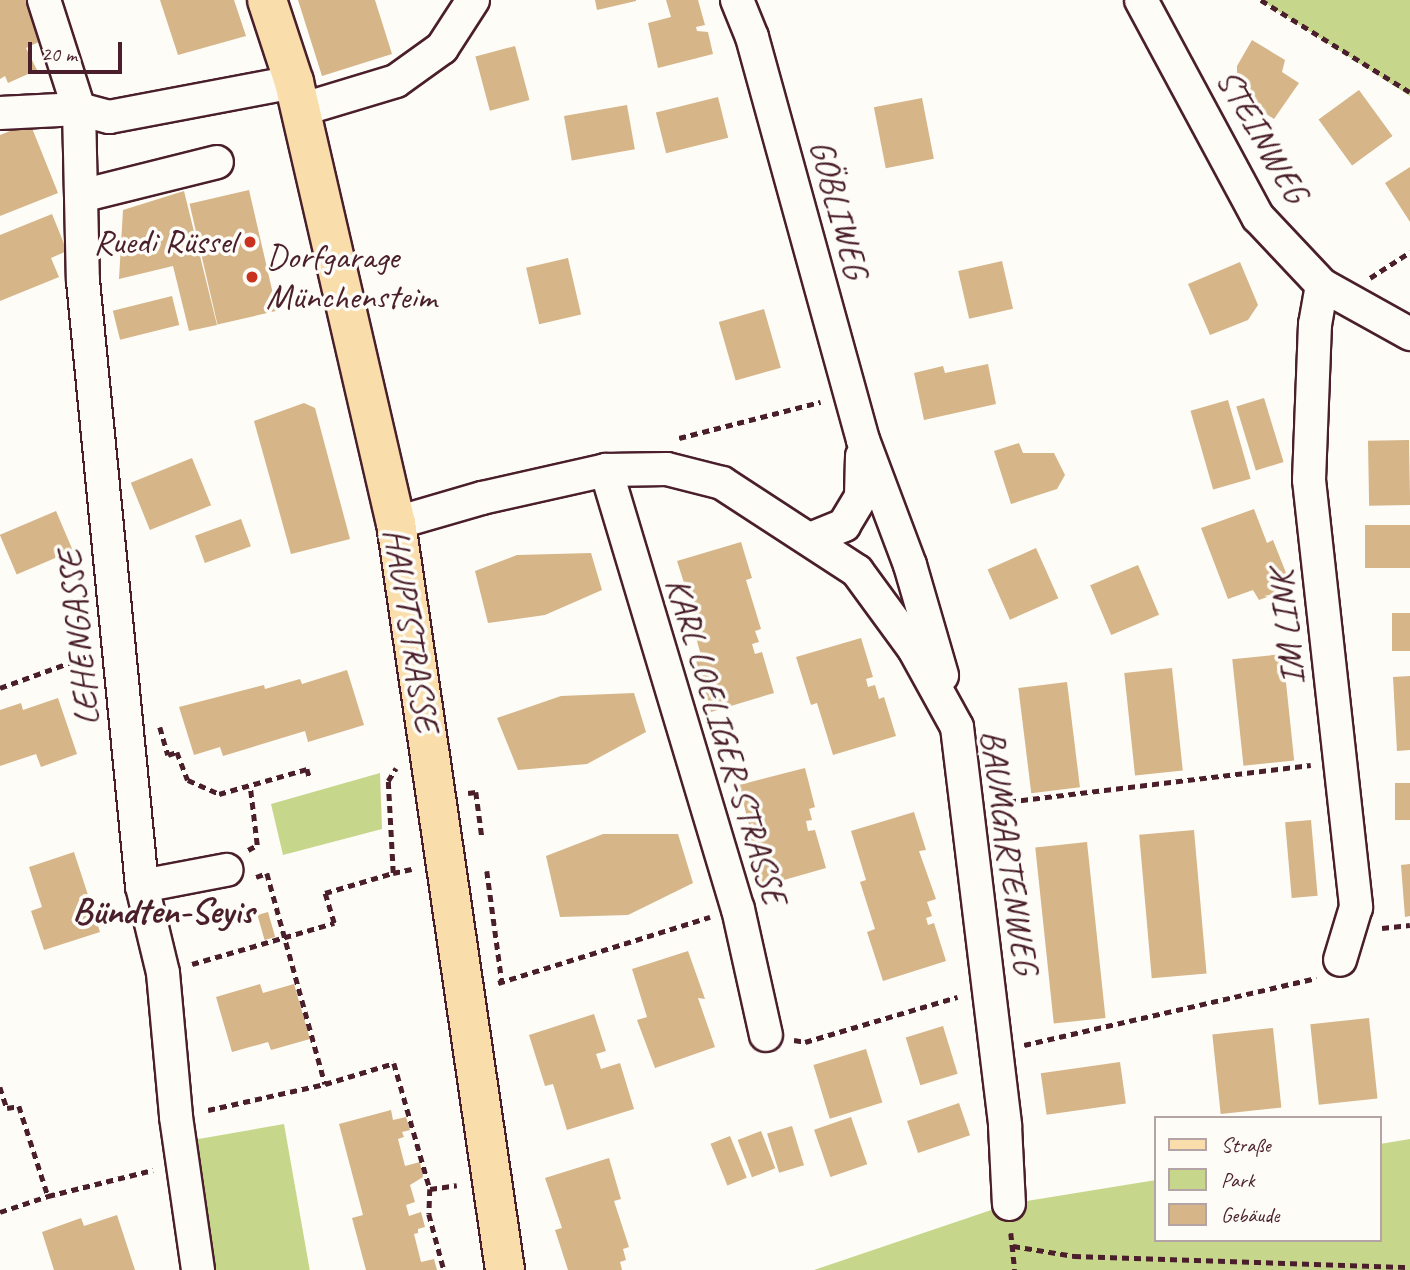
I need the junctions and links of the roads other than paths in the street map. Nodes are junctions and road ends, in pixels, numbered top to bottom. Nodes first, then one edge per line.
1 (44, 0) edge
2 (267, 0) edge
3 (473, 0) edge
4 (737, 0) edge
5 (1141, 0) edge
6 (297, 96) junction
7 (79, 109) junction
8 (0, 113) edge
9 (216, 162) dead end
10 (81, 196) junction
11 (1334, 291) junction
12 (1410, 334) edge
13 (863, 440) junction
14 (606, 470) junction
15 (396, 523) junction
16 (810, 540) junction
17 (957, 727) junction
18 (226, 870) dead end
19 (142, 886) junction
20 (1340, 960) road end
21 (766, 1035) road end
22 (1009, 1204) dead end
23 (198, 1270) edge
24 (505, 1270) edge

1 - 7 street, LEHENGASSE
2 - 6 main road, HAUPTSTRASSE
3 - 6 street
4 - 13 street, GÖBLIWEG
5 - 11 street, STEINWEG
6 - 7 street
6 - 15 main road, HAUPTSTRASSE
7 - 8 street
7 - 10 street, LEHENGASSE
9 - 10 street
10 - 19 street, LEHENGASSE
11 - 12 street, STEINWEG
11 - 20 street, IM LINK
13 - 16 street, GÖBLIWEG
13 - 17 street, GÖBLIWEG
14 - 15 street, BAUMGARTENWEG
14 - 16 street, BAUMGARTENWEG
14 - 21 street, KARL LOELIGER-STRASSE
15 - 24 main road, HAUPTSTRASSE
16 - 17 street, BAUMGARTENWEG
17 - 22 street, BAUMGARTENWEG
18 - 19 street
19 - 23 street, LEHENGASSE

